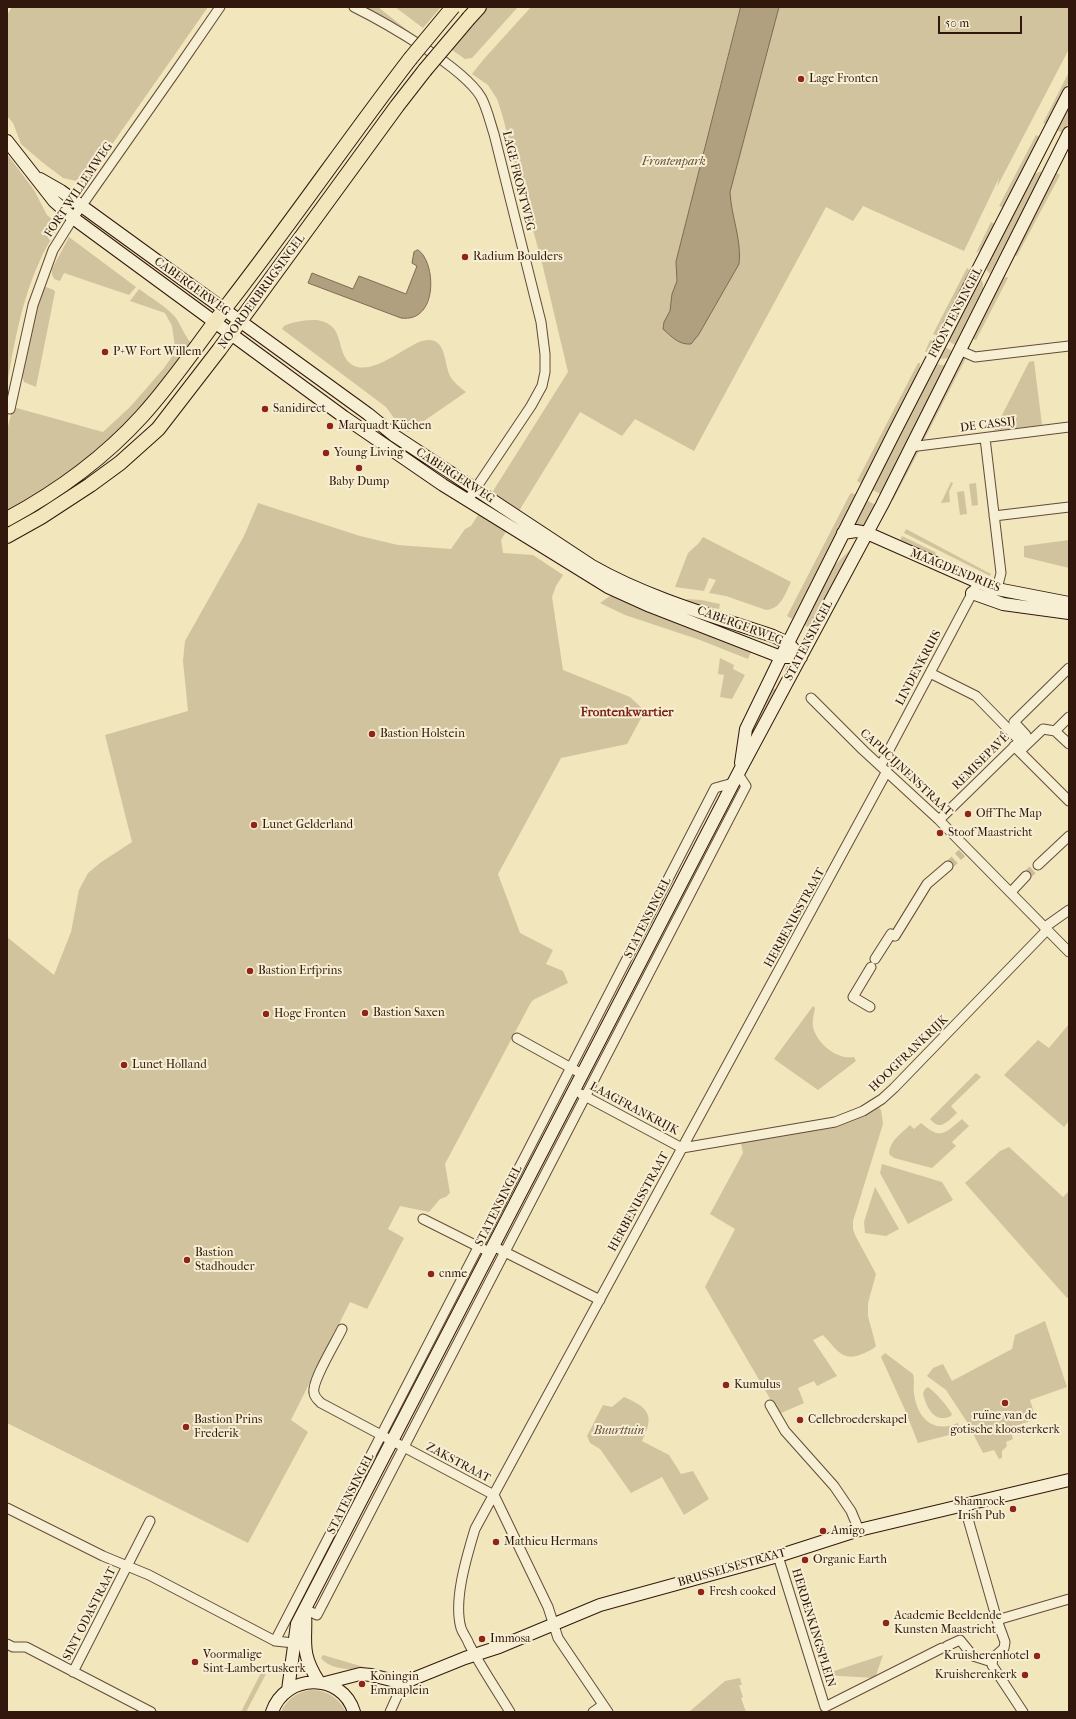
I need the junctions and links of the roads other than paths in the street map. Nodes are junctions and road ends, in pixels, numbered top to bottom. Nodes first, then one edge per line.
1 (220, 7) edge
2 (354, 7) edge
3 (453, 7) edge
4 (479, 7) edge
5 (1069, 93) edge
6 (1069, 133) edge
7 (7, 141) edge
8 (36, 176) junction
9 (81, 206) junction
10 (73, 218) junction
11 (224, 310) junction
12 (240, 321) junction
13 (215, 322) junction
14 (231, 334) junction
15 (1069, 346) edge
16 (959, 350) junction
17 (9, 409) edge
18 (1069, 427) edge
19 (985, 438) junction
20 (910, 447) junction
21 (476, 489) junction
22 (468, 500) junction
23 (1069, 506) edge
24 (994, 516) junction
25 (7, 519) edge
26 (513, 521) junction
27 (843, 533) junction
28 (867, 533) junction
29 (7, 536) edge
30 (975, 588) junction
31 (997, 589) junction
32 (993, 602) junction
33 (1069, 603) edge
34 (1069, 613) edge
35 (788, 643) junction
36 (781, 657) junction
37 (801, 657) junction
38 (1069, 668) edge
39 (930, 673) junction
40 (810, 698) dead end
41 (1069, 717) edge
42 (1010, 725) junction
43 (1055, 731) junction
44 (1069, 739) edge
45 (1022, 743) junction
46 (1069, 744) edge
47 (884, 768) junction
48 (737, 775) junction
49 (1068, 798) edge
50 (939, 820) junction
51 (1069, 836) edge
52 (1038, 865) tunnel mouth
53 (948, 866) tunnel mouth
54 (1026, 876) tunnel mouth
55 (1011, 892) junction
56 (1069, 910) edge
57 (1046, 928) junction
58 (1069, 952) edge
59 (870, 1007) dead end
60 (517, 1038) dead end
61 (570, 1068) junction
62 (582, 1074) junction
63 (574, 1090) junction
64 (585, 1096) junction
65 (682, 1148) junction
66 (423, 1219) dead end
67 (478, 1247) junction
68 (491, 1249) junction
69 (505, 1253) junction
70 (600, 1300) junction
71 (342, 1329) dead end
72 (770, 1405) dead end
73 (381, 1435) junction
74 (392, 1441) junction
75 (404, 1447) junction
76 (1069, 1480) edge
77 (494, 1495) junction
78 (964, 1505) junction
79 (7, 1508) edge
80 (150, 1521) dead end
81 (859, 1530) junction
82 (778, 1556) junction
83 (127, 1566) junction
84 (1069, 1599) edge
85 (305, 1609) junction
86 (997, 1620) junction
87 (552, 1624) junction
88 (275, 1640) junction
89 (294, 1642) junction
90 (7, 1644) edge
91 (475, 1654) junction
92 (992, 1662) junction
93 (74, 1672) junction
94 (322, 1682) junction
95 (403, 1683) junction
96 (288, 1690) junction
97 (606, 1708) edge
98 (823, 1710) edge
99 (151, 1712) edge
100 (272, 1712) edge
101 (354, 1712) edge
102 (390, 1712) edge
103 (510, 1712) edge
104 (592, 1712) edge
105 (1023, 1712) edge

1 - 9 street, FORT WILLEMWEG
2 - 21 street, LAGE FRONTWEG
3 - 11 main road, NOORDERBRUGSINGEL, bridge
4 - 12 main road, NOORDERBRUGSINGEL, bridge
5 - 27 street, FRONTENSINGEL
6 - 16 street, FRONTENSINGEL
7 - 8 street, CABERGERWEG
8 - 9 street, CABERGERWEG
8 - 10 street, CABERGERWEG
9 - 10 street, FORT WILLEMWEG
9 - 11 street, CABERGERWEG
10 - 13 street, CABERGERWEG
10 - 17 street, FORT WILLEMWEG
11 - 12 street, CABERGERWEG
11 - 13 main road, NOORDERBRUGSINGEL
12 - 14 main road, NOORDERBRUGSINGEL
12 - 21 street, CABERGERWEG
13 - 14 street, CABERGERWEG
13 - 25 main road, NOORDERBRUGSINGEL
14 - 22 street, CABERGERWEG
14 - 29 main road, NOORDERBRUGSINGEL
15 - 16 street
16 - 20 street, FRONTENSINGEL
18 - 19 street, DE CASSIJ
19 - 20 street, DE CASSIJ
19 - 24 street
20 - 28 street, FRONTENSINGEL
21 - 22 street, LAGE FRONTWEG
21 - 26 street, CABERGERWEG
22 - 26 street, CABERGERWEG
23 - 24 street
24 - 31 street
26 - 35 street, CABERGERWEG
26 - 36 street, CABERGERWEG
27 - 28 street, MAAGDENDRIES
27 - 35 street, STATENSINGEL
28 - 30 street, MAAGDENDRIES
28 - 37 street, STATENSINGEL
30 - 31 street, MAAGDENDRIES
30 - 32 street, MAAGDENDRIES
30 - 39 street, LINDENKRUIS
31 - 32 street
31 - 33 street, MAAGDENDRIES
32 - 34 street, MAAGDENDRIES
35 - 36 street, STATENSINGEL
35 - 37 street, CABERGERWEG
36 - 37 street, CABERGERWEG
36 - 48 street, STATENSINGEL
37 - 48 street, STATENSINGEL
38 - 42 street, REMISEPAVÉ
39 - 42 street
39 - 47 street, LINDENKRUIS
40 - 47 street, CAPUCIJNENSTRAAT
41 - 43 street
42 - 45 street
43 - 44 street
43 - 45 street, REMISEPAVÉ
43 - 46 street
45 - 49 street
45 - 50 street, REMISEPAVÉ
47 - 50 street, CAPUCIJNENSTRAAT
47 - 65 street, HERBENUSSTRAAT
48 - 61 street, STATENSINGEL
48 - 62 street, STATENSINGEL
48 - 64 street, STATENSINGEL
50 - 55 street, CAPUCIJNENSTRAAT
51 - 52 street
53 - 59 street
54 - 55 street
55 - 57 street, CAPUCIJNENSTRAAT
56 - 57 street, HOOGFRANKRIJK
57 - 58 street, CAPUCIJNENSTRAAT
57 - 65 street, HOOGFRANKRIJK
60 - 61 street, LAAGFRANKRIJK
61 - 62 street, LAAGFRANKRIJK
61 - 67 street, STATENSINGEL
62 - 63 street, STATENSINGEL
63 - 64 street, LAAGFRANKRIJK
63 - 68 street, STATENSINGEL
64 - 65 street, LAAGFRANKRIJK
64 - 69 street, STATENSINGEL
65 - 70 street, HERBENUSSTRAAT
66 - 67 street
67 - 68 street
67 - 73 street, STATENSINGEL
68 - 69 street
68 - 74 street, STATENSINGEL
69 - 70 street
69 - 75 street, STATENSINGEL
70 - 77 street, HERBENUSSTRAAT
71 - 73 street, ZAKSTRAAT
72 - 81 street
73 - 74 street, ZAKSTRAAT
73 - 88 street, STATENSINGEL
74 - 75 street, ZAKSTRAAT
74 - 85 street, STATENSINGEL
75 - 77 street, ZAKSTRAAT
75 - 85 street, STATENSINGEL
76 - 78 street, BRUSSELSESTRAAT
77 - 87 street, ZAKSTRAAT
77 - 91 street, HERBENUSSTRAAT
78 - 81 street, BRUSSELSESTRAAT
78 - 86 street
79 - 83 street
80 - 83 street, SINT ODASTRAAT
81 - 82 street, BRUSSELSESTRAAT
82 - 87 street, BRUSSELSESTRAAT
82 - 98 street, HERDENKINGSPLEIN
83 - 88 street
83 - 93 street, SINT ODASTRAAT
84 - 86 street
85 - 89 street, STATENSINGEL
85 - 94 street, STATENSINGEL
86 - 92 street
87 - 91 street, BRUSSELSESTRAAT
87 - 97 street, ZAKSTRAAT
88 - 89 street
89 - 96 street, STATENSINGEL
90 - 93 street
91 - 95 street, BRUSSELSESTRAAT
91 - 103 street, HERBENUSSTRAAT
92 - 98 street, HERDENKINGSPLEIN
92 - 105 street
93 - 99 street
94 - 95 street
94 - 96 street
94 - 101 street
95 - 102 street
96 - 100 street
97 - 104 street

